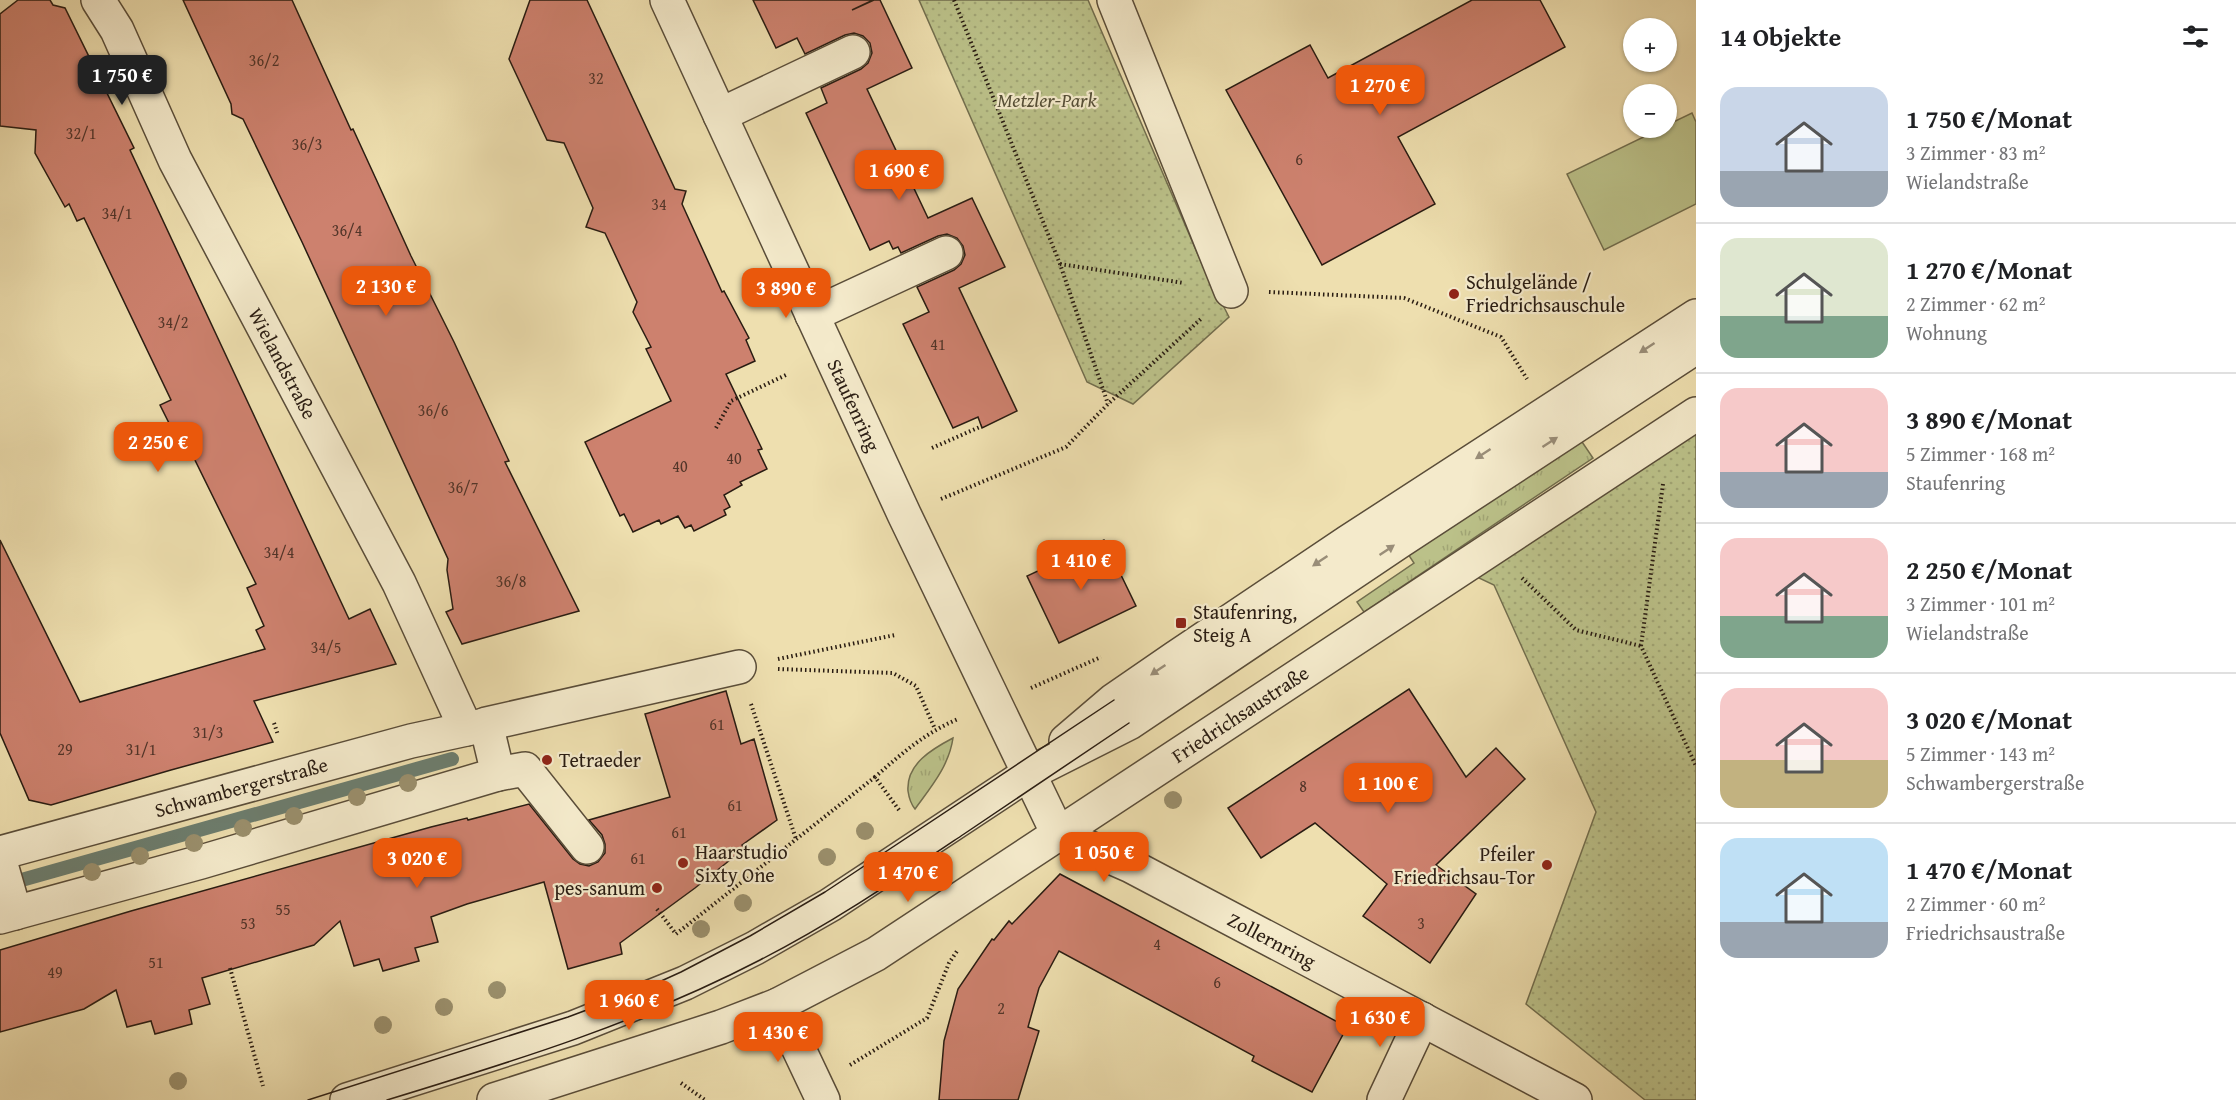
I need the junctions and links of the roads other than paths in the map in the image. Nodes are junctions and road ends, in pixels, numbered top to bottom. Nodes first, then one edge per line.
1 (98, 0) edge
2 (667, 0) edge
3 (1114, 0) edge
4 (854, 52) dead end
5 (720, 115) junction
6 (946, 253) dead end
7 (1231, 291) road end
8 (812, 315) junction
9 (1696, 316) edge
10 (1696, 347) edge
11 (1696, 414) edge
12 (739, 667) road end
13 (476, 727) junction
14 (498, 774) junction
15 (1028, 774) junction
16 (1058, 834) junction
17 (587, 847) dead end
18 (0, 853) edge
19 (0, 861) edge
20 (8, 915) edge
21 (778, 1005) junction
22 (1422, 1019) junction
23 (820, 1093) edge
24 (347, 1100) edge
25 (494, 1100) edge
26 (1384, 1100) edge
27 (1575, 1100) edge

1 - 13 street, Wielandstraße
2 - 5 street, Staufenring
3 - 7 street
4 - 5 street
5 - 8 street, Staufenring
6 - 8 street
8 - 15 street, Staufenring
9 -> 15 street
15 -> 10 street
11 - 16 street, Friedrichsaustraße
12 - 13 street, Schwambergerstraße
13 - 14 street
13 - 18 street, Schwambergerstraße
14 - 17 street
14 - 20 street
15 - 16 street
15 - 24 street
16 - 21 street, Friedrichsaustraße
16 - 22 street, Zollernring
19 - 20 street
21 - 23 street
21 - 25 street
22 - 26 street
22 - 27 street, Zollernring

